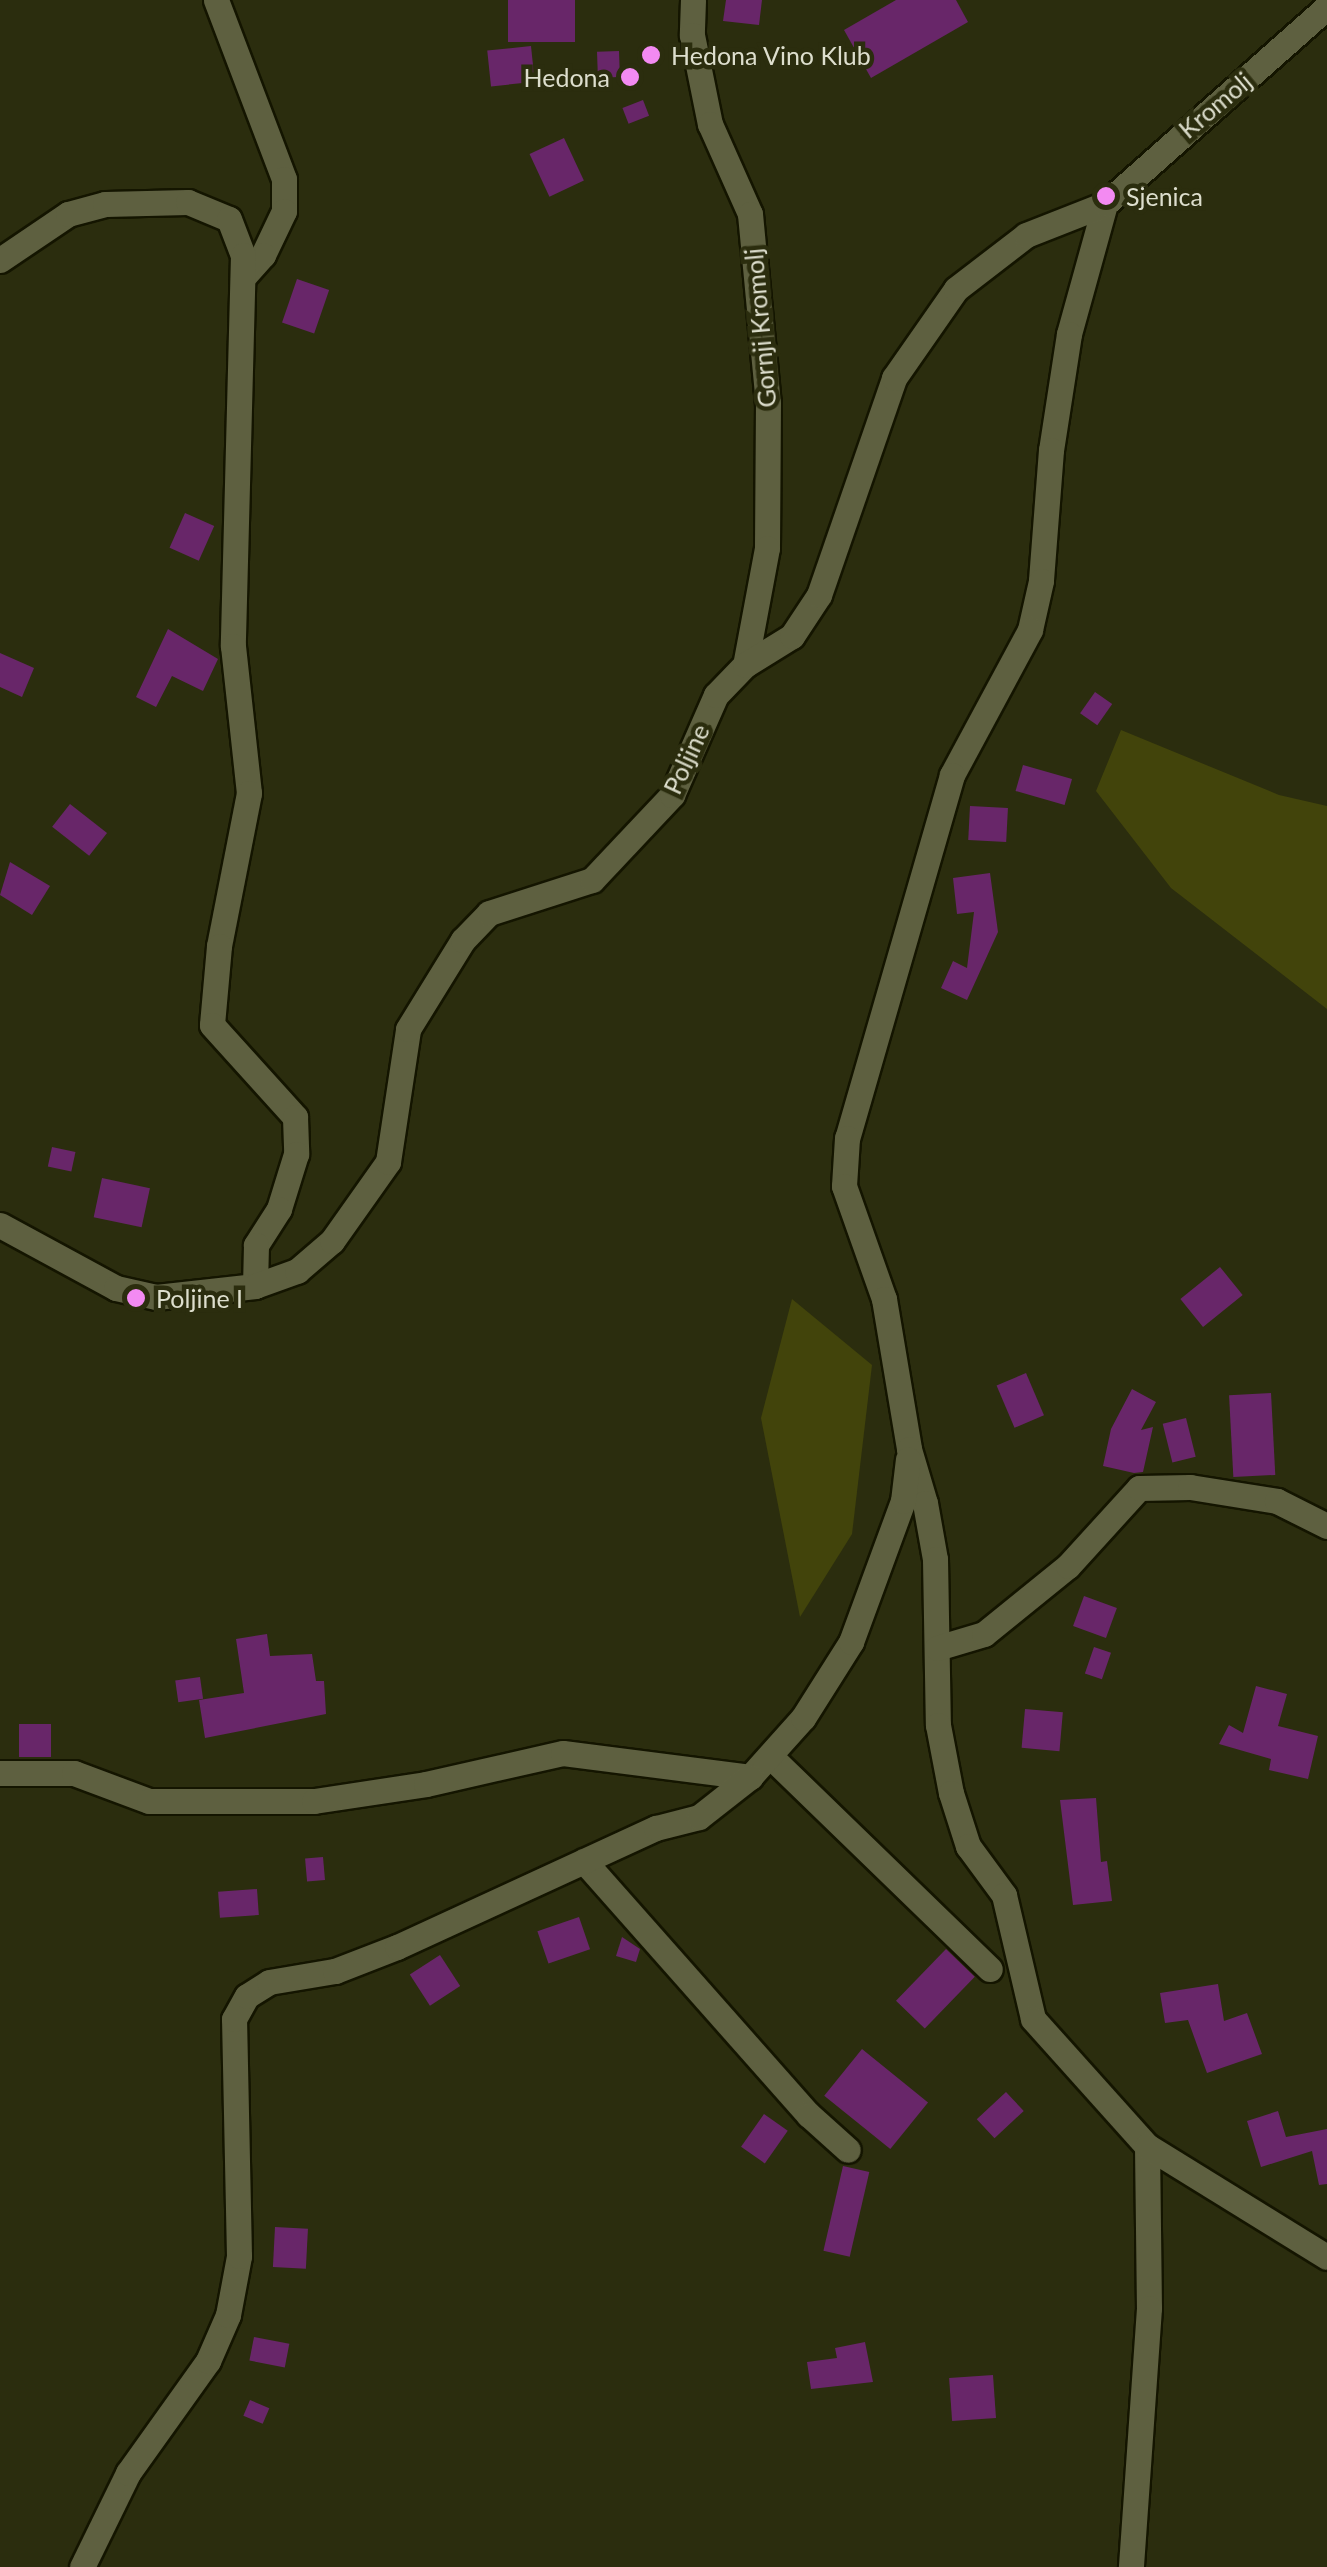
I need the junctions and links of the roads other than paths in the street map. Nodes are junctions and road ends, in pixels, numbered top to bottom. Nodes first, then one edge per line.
1 (216, 0) edge
2 (693, 0) edge
3 (1327, 8) edge
4 (1104, 204) junction
5 (0, 260) edge
6 (243, 277) junction
7 (745, 665) junction
8 (0, 1225) edge
9 (255, 1286) junction
10 (909, 1449) junction
11 (1327, 1526) edge
12 (937, 1648) junction
13 (770, 1756) junction
14 (0, 1773) edge
15 (750, 1777) junction
16 (584, 1862) junction
17 (990, 1969) dead end
18 (1147, 2146) junction
19 (848, 2150) dead end
20 (1327, 2257) edge
21 (82, 2567) edge
22 (1130, 2567) edge

1 - 6 street
2 - 7 street, Gornji Kromolj
3 - 4 street, Kromolj
4 - 7 street, Poljine
4 - 10 street
5 - 6 street
6 - 9 street
7 - 9 street, Poljine
8 - 9 street, Poljine
10 - 12 street
10 - 13 street
11 - 12 street
12 - 18 street
13 - 15 street
13 - 17 street
14 - 15 street
15 - 16 street
16 - 19 street
16 - 21 street
18 - 20 street
18 - 22 street

